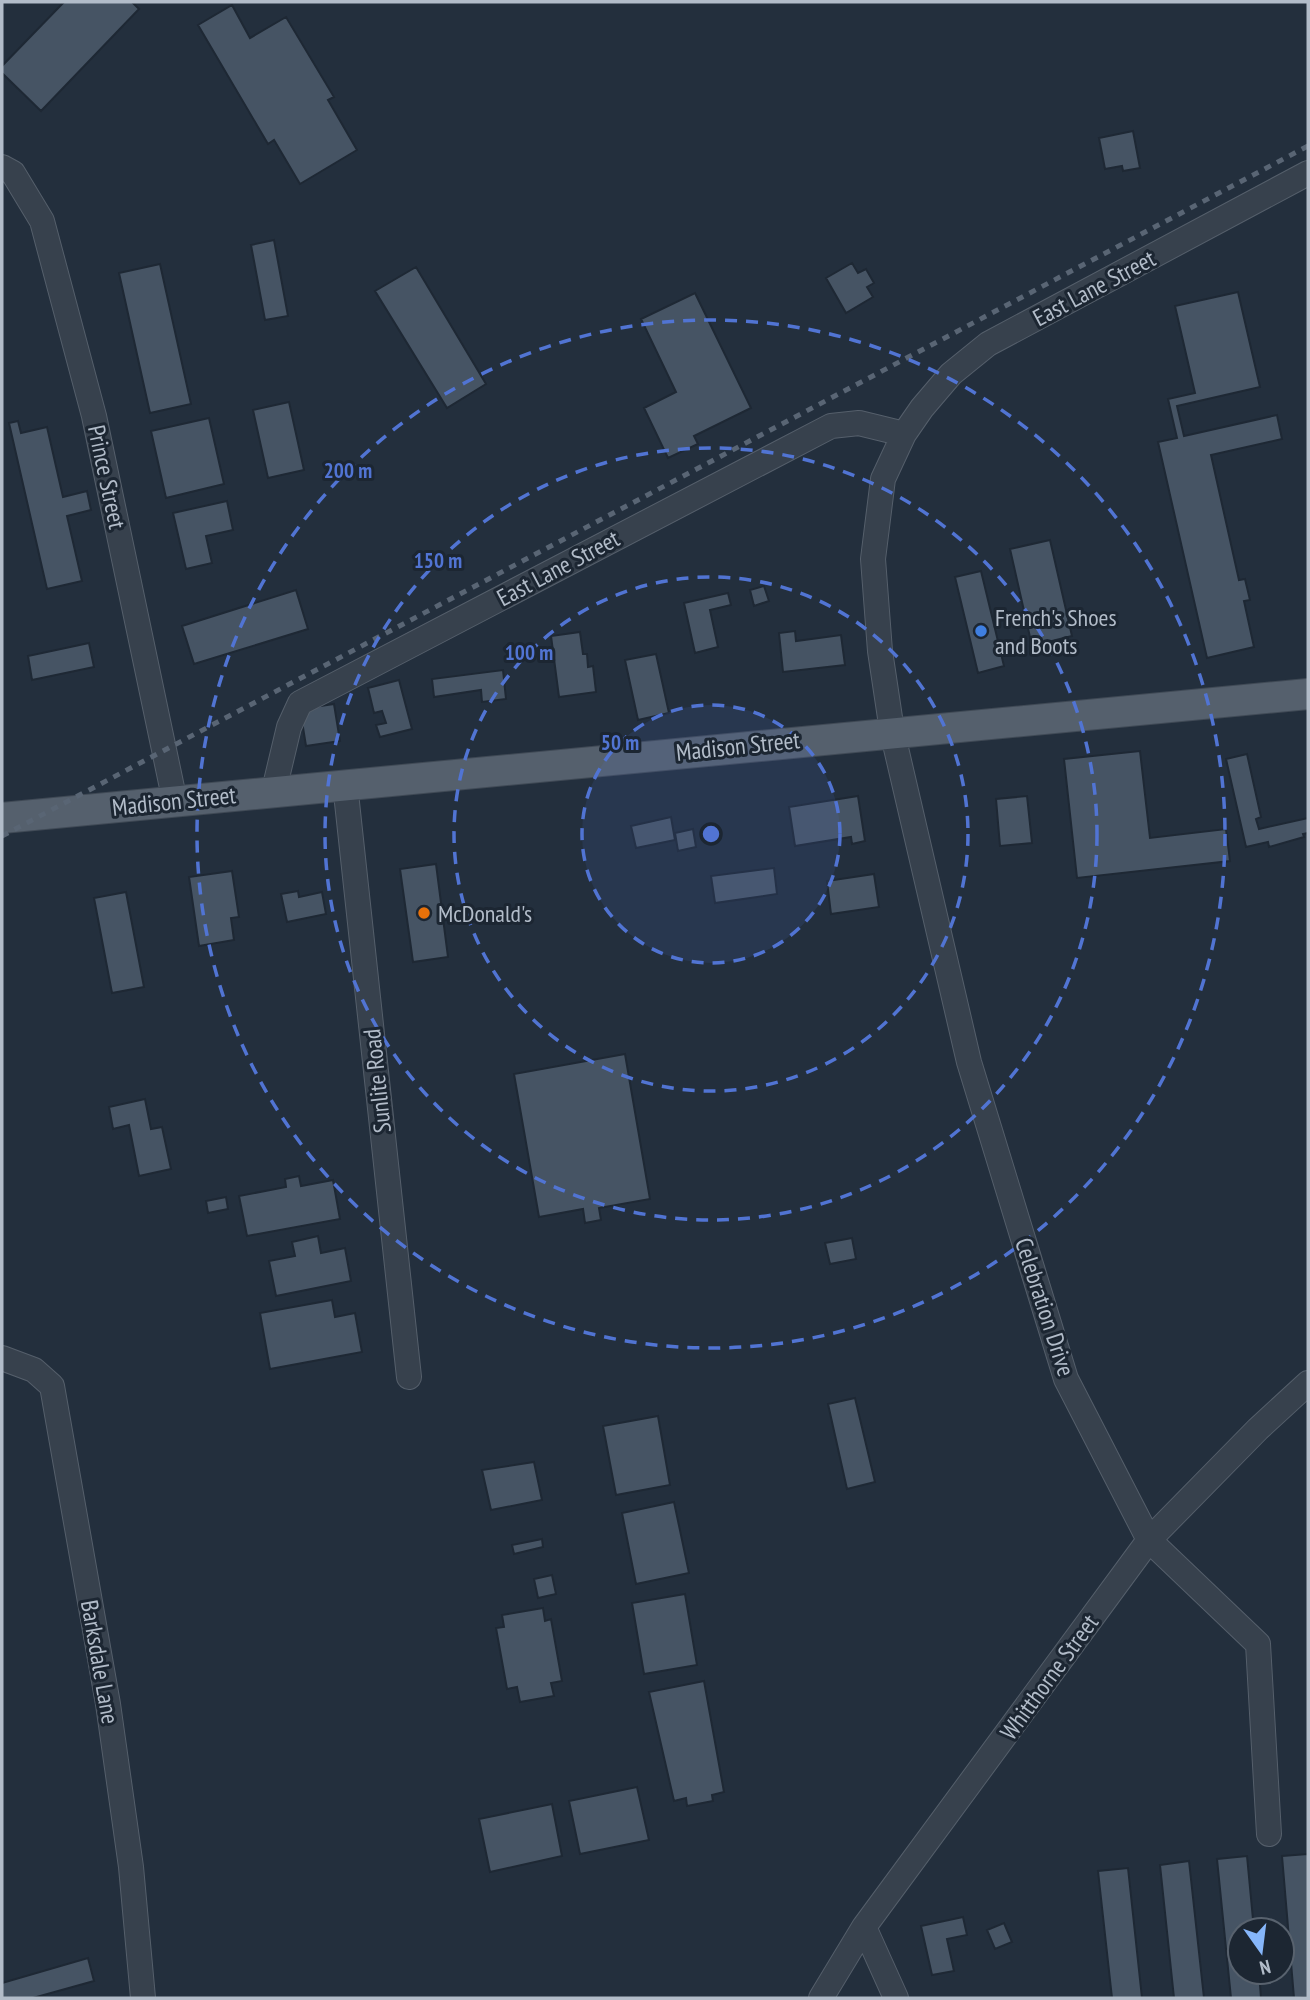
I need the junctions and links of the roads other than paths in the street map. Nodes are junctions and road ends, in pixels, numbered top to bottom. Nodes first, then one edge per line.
1 (2, 167) edge
2 (1308, 173) edge
3 (904, 434) junction
4 (1308, 694) edge
5 (891, 731) junction
6 (345, 784) junction
7 (274, 790) junction
8 (175, 802) junction
9 (2, 818) edge
10 (2, 1358) edge
11 (409, 1377) dead end
12 (1308, 1383) edge
13 (1149, 1540) junction
14 (1269, 1834) dead end
15 (864, 1927) junction
16 (143, 1998) edge
17 (821, 1998) edge
18 (896, 1998) edge

1 - 8 street, Prince Street
2 - 3 street, East Lane Street
3 - 5 street, East Lane Street
3 - 7 street, East Lane Street
4 - 5 main road, Madison Street
5 - 6 main road, Madison Street
5 - 13 street, Celebration Drive
6 - 7 main road, Madison Street
6 - 11 street, Sunlite Road
7 - 8 main road, Madison Street
8 - 9 main road, Madison Street
10 - 16 street, Barksdale Lane
12 - 13 street, Whitthorne Street
13 - 14 street, Celebration Drive
13 - 15 street, Whitthorne Street
15 - 17 street, Whitthorne Street
15 - 18 street

